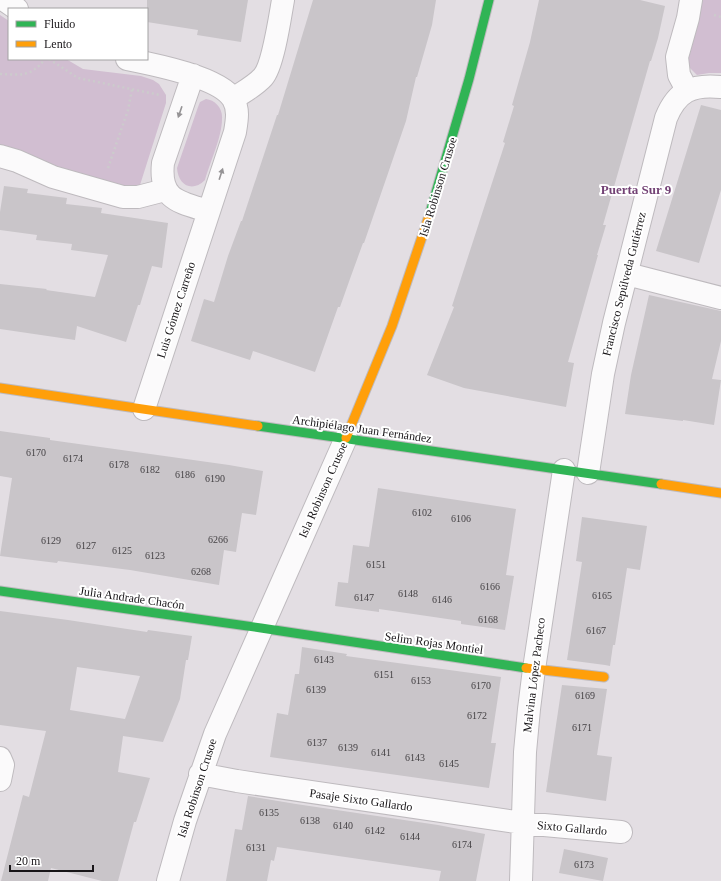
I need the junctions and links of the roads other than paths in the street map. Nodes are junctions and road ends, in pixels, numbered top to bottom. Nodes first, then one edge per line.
1 (4, 0) edge
2 (283, 0) edge
3 (488, 0) edge
4 (691, 0) edge
5 (16, 8) edge
6 (133, 60) edge
7 (193, 75) junction
8 (721, 87) edge
9 (687, 90) junction
10 (233, 99) junction
11 (0, 156) edge
12 (165, 190) junction
13 (208, 211) junction
14 (627, 274) junction
15 (721, 298) edge
16 (0, 388) edge
17 (144, 409) junction
18 (346, 438) junction
19 (564, 470) junction
20 (588, 473) junction
21 (721, 493) edge
22 (0, 591) edge
23 (261, 628) junction
24 (534, 670) junction
25 (604, 676) dead end
26 (0, 758) edge
27 (200, 774) junction
28 (0, 780) edge
29 (522, 823) junction
30 (621, 832) dead end
31 (168, 881) edge
32 (521, 881) edge

1 - 5 street
2 - 10 street
3 - 18 street, Isla Robinson Crusoe
4 - 9 street
6 - 7 street
7 - 10 street
7 -> 12 street
8 - 9 street
9 - 14 street, Francisco Sepúlveda Gutiérrez
13 -> 10 street, Luis Gómez Carreño
11 - 12 street
12 - 13 street
13 - 17 street, Luis Gómez Carreño
14 - 15 street
14 - 20 street, Francisco Sepúlveda Gutiérrez
16 - 17 street, Archipiélago Juan Fernández
17 - 18 street, Archipiélago Juan Fernández
18 - 19 street, Archipiélago Juan Fernández
18 - 23 street, Isla Robinson Crusoe
19 - 20 street, Archipiélago Juan Fernández
19 - 24 street, Malvina López Pacheco
20 - 21 street, Archipiélago Juan Fernández
22 - 23 street, Julia Andrade Chacón
23 - 24 street, Selim Rojas Montiel
23 - 27 street, Isla Robinson Crusoe
24 - 25 street, Selim Rojas Montiel
24 - 29 street, Malvina López Pacheco
26 - 28 street
27 - 29 street, Pasaje Sixto Gallardo
27 - 31 street, Isla Robinson Crusoe
29 - 30 street, Sixto Gallardo
29 - 32 street, Malvina López Pacheco

